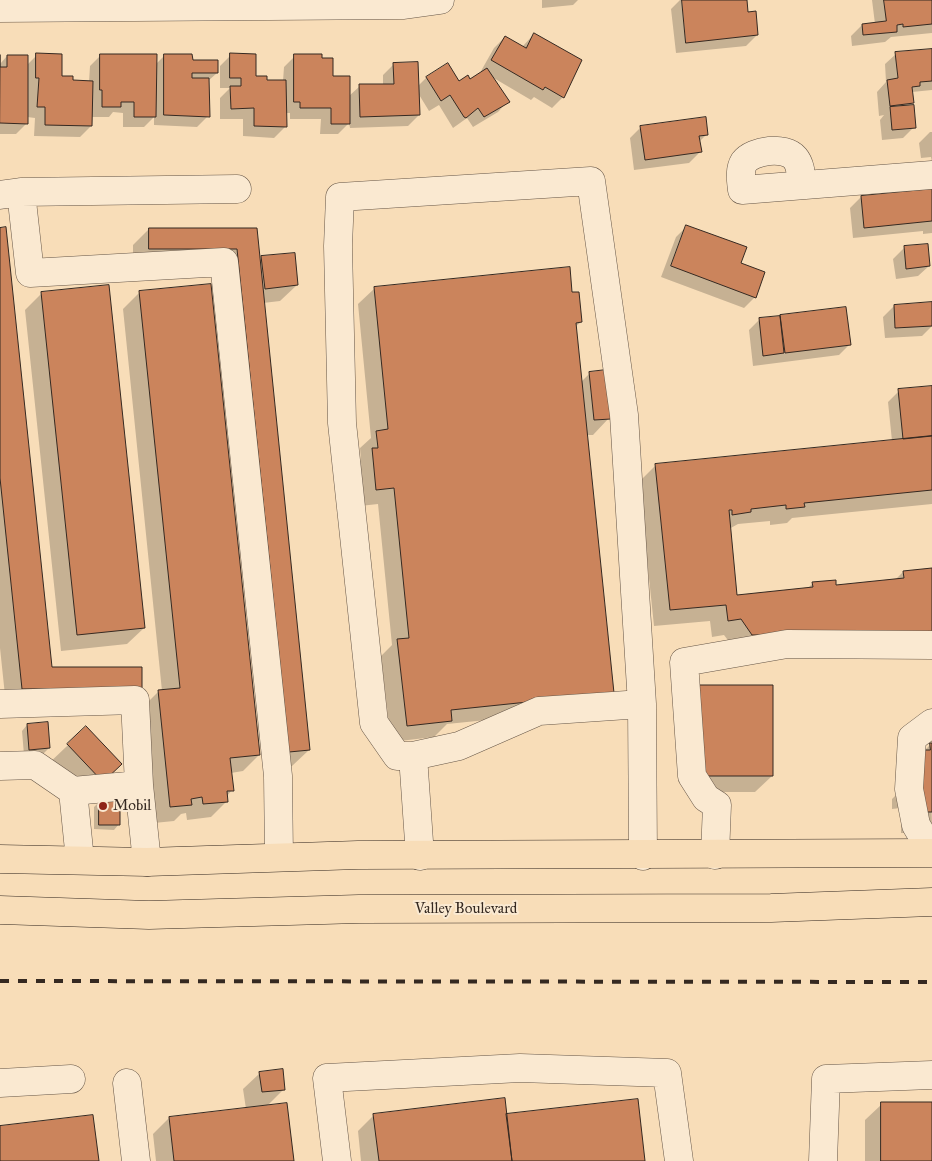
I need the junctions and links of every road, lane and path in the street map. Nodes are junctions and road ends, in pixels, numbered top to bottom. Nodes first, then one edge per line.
1 (440, 0) edge
2 (194, 3) edge
3 (0, 8) edge
4 (932, 175) edge
5 (802, 185) dead end
6 (237, 189) dead end
7 (10, 193) edge
8 (932, 645) edge
9 (0, 704) edge
10 (642, 704) junction
11 (932, 723) edge
12 (413, 756) junction
13 (0, 766) edge
14 (139, 785) junction
15 (73, 791) junction
16 (932, 852) edge
17 (715, 855) junction
18 (420, 856) junction
19 (643, 856) junction
20 (280, 857) junction
21 (0, 859) edge
22 (80, 860) junction
23 (147, 862) junction
24 (932, 902) edge
25 (0, 910) edge
26 (932, 1075) edge
27 (71, 1079) dead end
28 (127, 1083) dead end
29 (0, 1084) edge
30 (136, 1161) edge
31 (337, 1161) edge
32 (679, 1161) edge
33 (823, 1161) edge

1 - 2 street
2 - 3 street
4 - 5 street
6 - 7 street
7 - 20 street
8 - 17 street
9 - 14 street
10 - 12 street
10 - 12 street
10 - 19 street
11 - 16 street
12 - 18 street
13 - 15 street
14 - 15 street
14 - 23 street
15 - 22 street
16 - 17 main road
17 - 19 main road
18 - 19 main road
18 - 20 main road
20 - 23 main road
21 - 22 main road
22 - 23 main road
24 - 25 main road, Valley Boulevard
26 - 33 street
27 - 29 street
28 - 30 street
31 - 32 street

